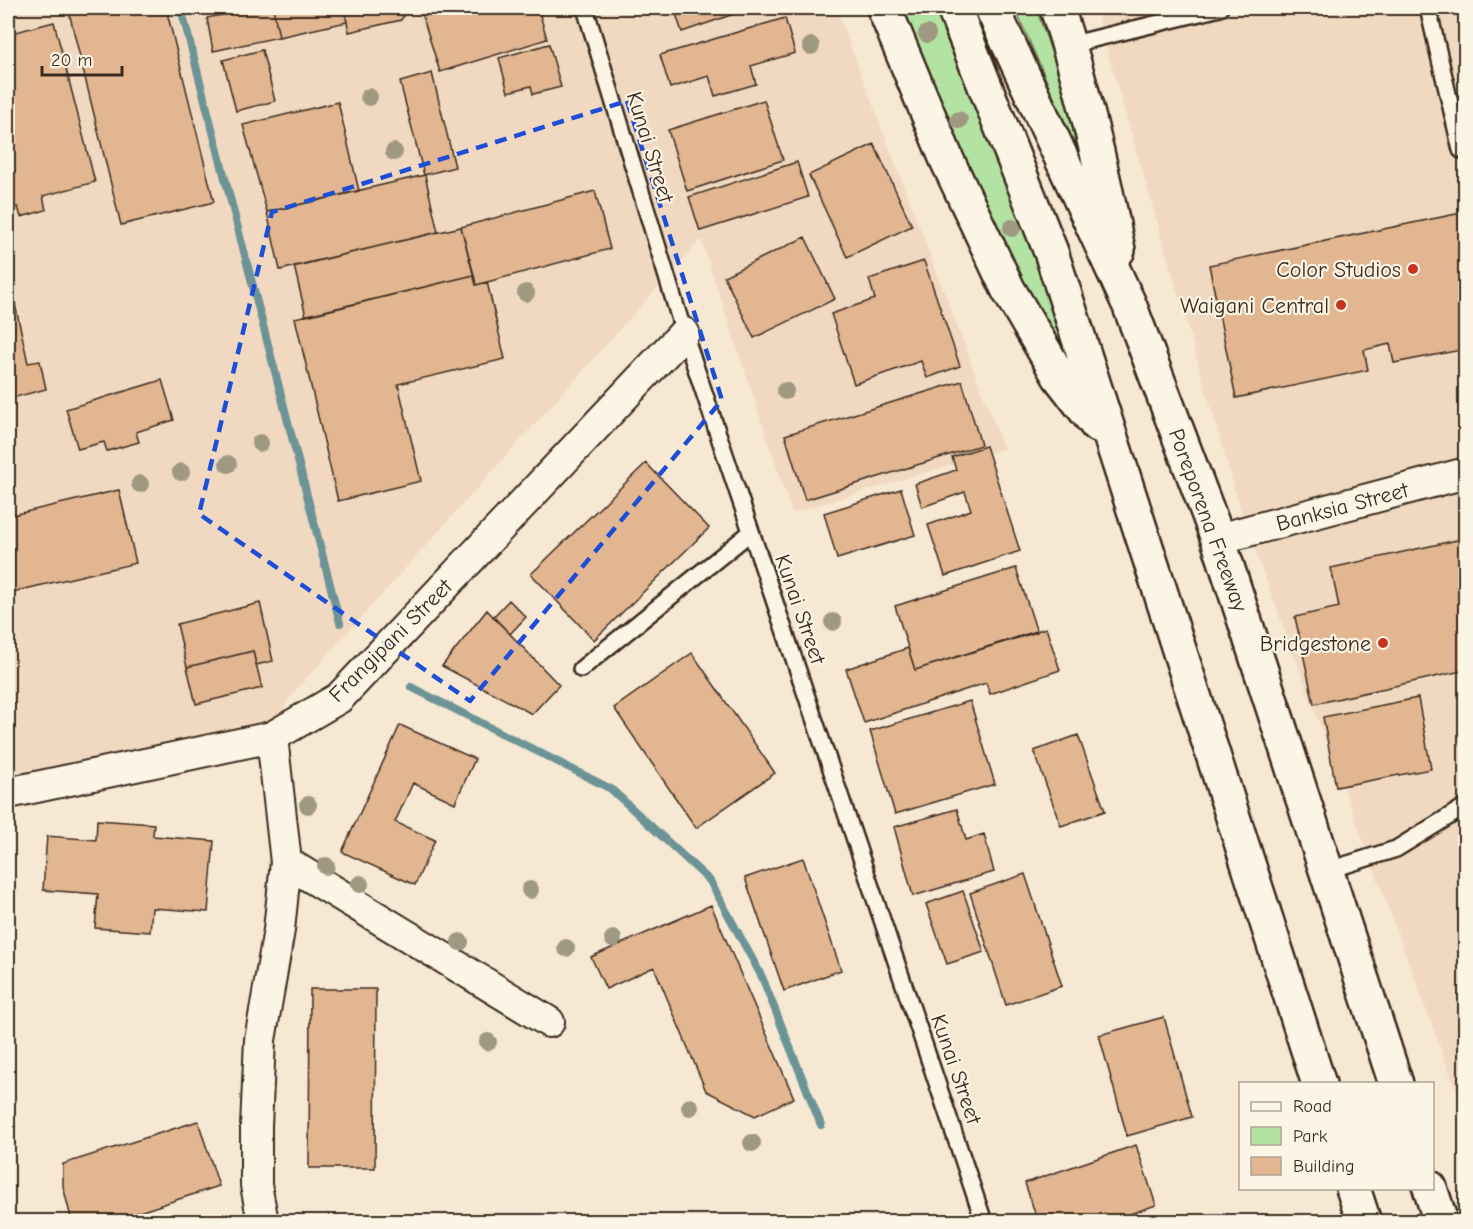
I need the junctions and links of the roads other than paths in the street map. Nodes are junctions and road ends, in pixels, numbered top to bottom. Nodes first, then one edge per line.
1 (585, 8) edge
2 (884, 8) edge
3 (954, 8) edge
4 (992, 8) edge
5 (1057, 8) edge
6 (1220, 8) edge
7 (1428, 8) edge
8 (1069, 45) junction
9 (1461, 150) dead end
10 (1129, 304) junction
11 (684, 333) junction
12 (1111, 443) junction
13 (1466, 473) edge
14 (752, 532) junction
15 (1218, 539) junction
16 (581, 669) dead end
17 (272, 737) junction
18 (8, 789) edge
19 (1466, 806) edge
20 (286, 862) junction
21 (1326, 871) junction
22 (549, 1022) dead end
23 (1319, 1082) edge
24 (1396, 1082) edge
25 (1354, 1190) edge
26 (1431, 1190) edge
27 (263, 1221) edge
28 (984, 1221) edge
29 (1364, 1221) edge
30 (1441, 1221) edge

1 - 11 lane, Kunai Street
2 - 12 highway
3 - 12 highway
4 - 10 highway, Poreporena Freeway
5 - 8 highway
6 - 8 lane
7 - 9 lane
8 - 10 highway
10 - 15 highway, Poreporena Freeway
11 - 14 lane, Kunai Street
11 - 17 street, Frangipani Street
12 - 23 highway
13 - 15 street, Banksia Street
14 - 16 lane
14 - 28 lane, Kunai Street
15 - 21 highway, Poreporena Freeway
17 - 18 street, Frangipani Street
17 - 20 street
19 - 21 lane
20 - 22 street
20 - 27 street
21 - 24 highway, Poreporena Freeway
25 - 29 highway
26 - 30 highway

